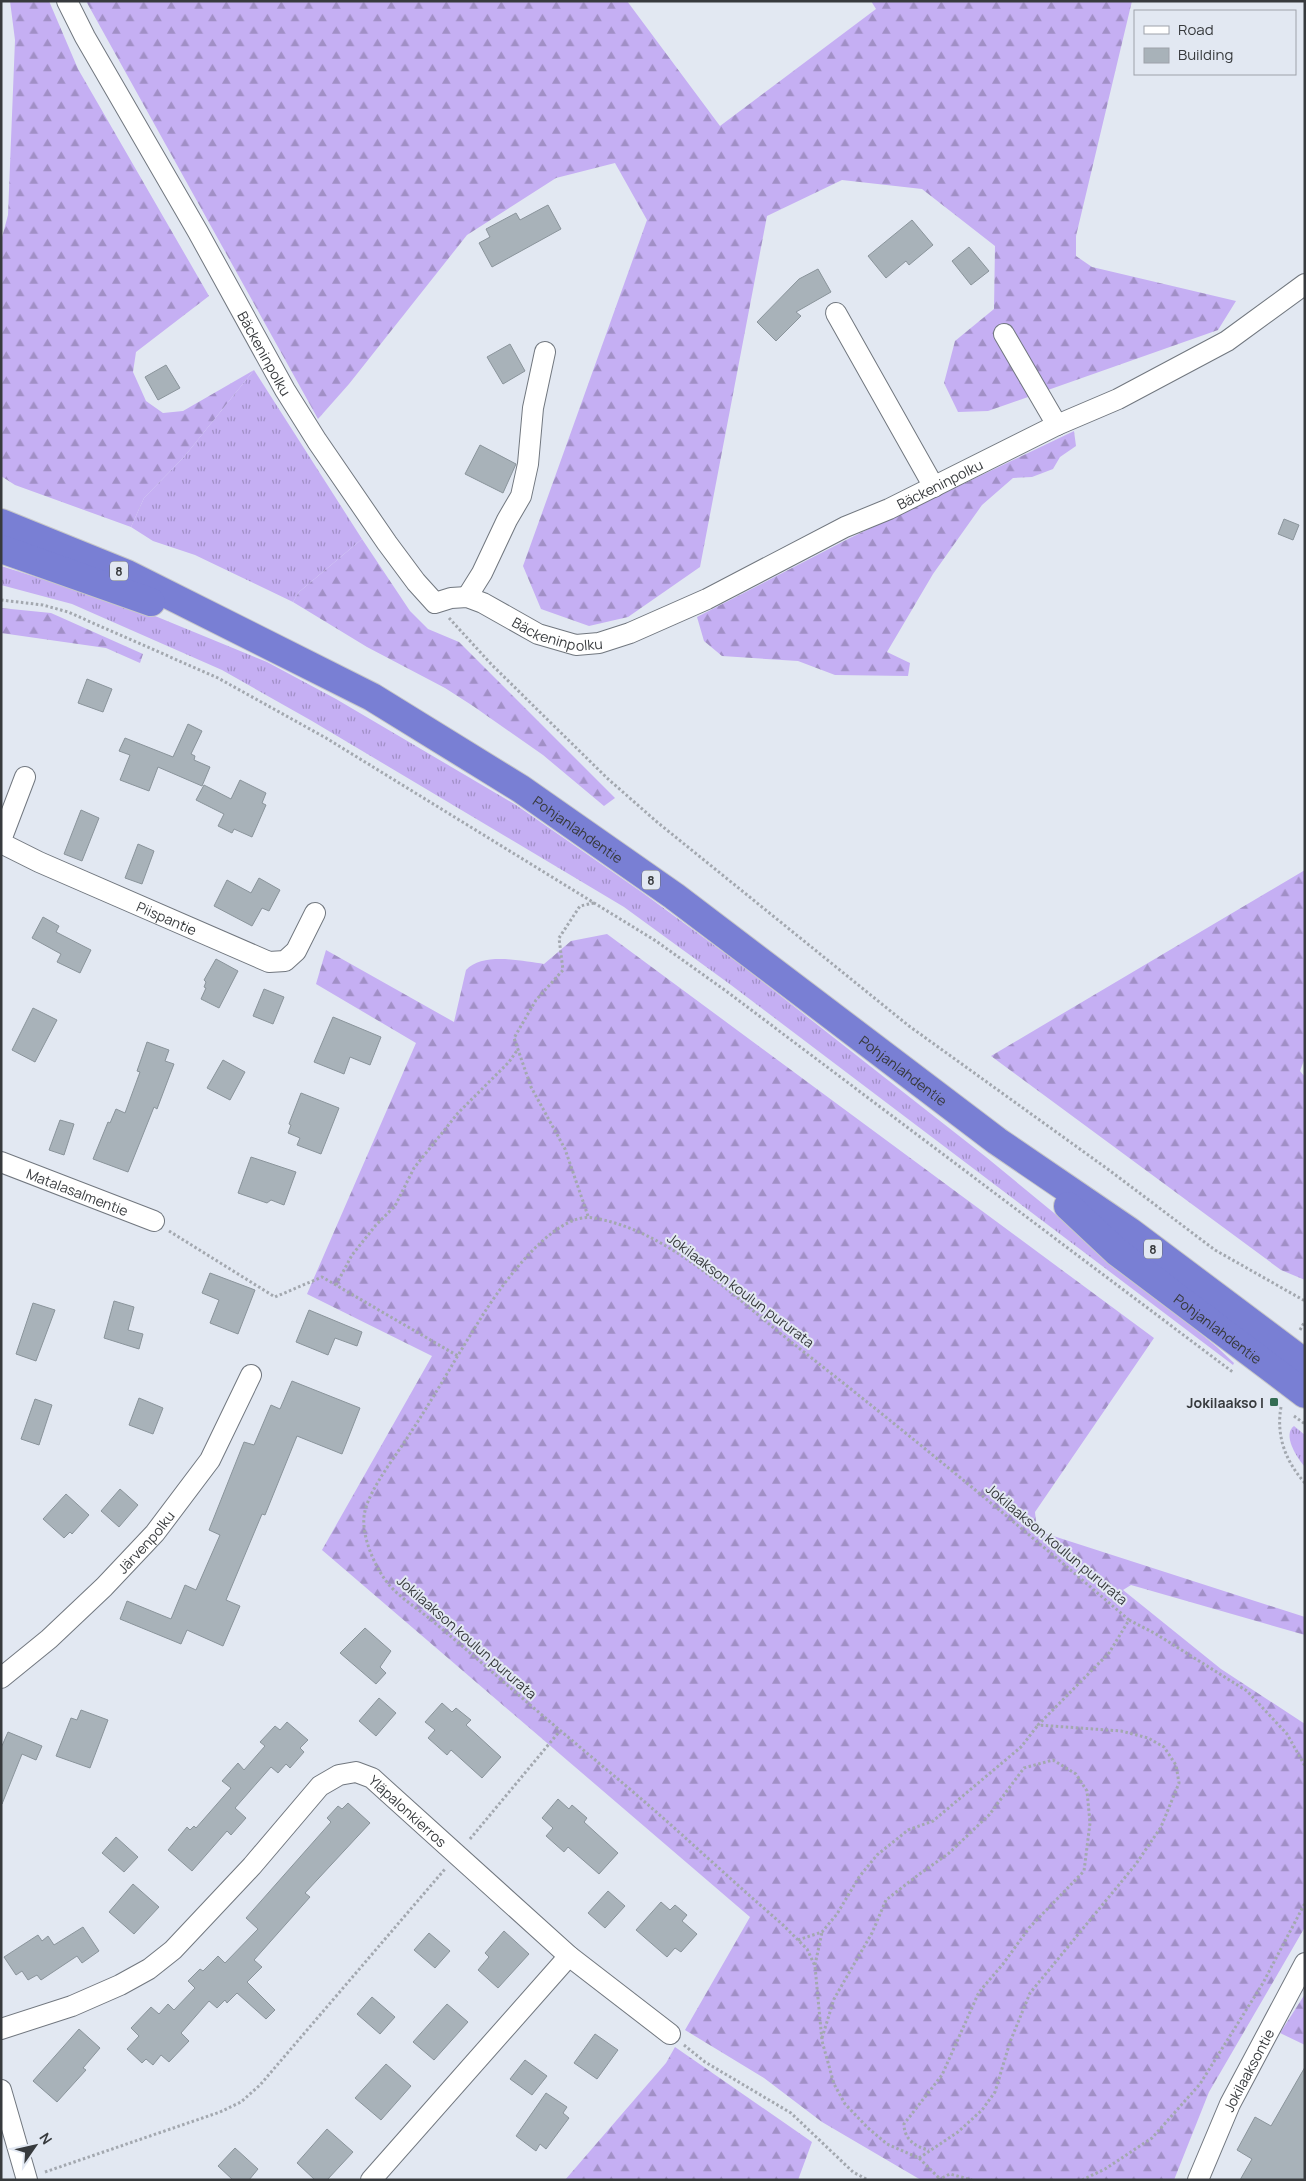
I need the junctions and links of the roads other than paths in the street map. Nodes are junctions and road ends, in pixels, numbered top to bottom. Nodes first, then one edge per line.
1 (67, 1) edge
2 (1305, 284) edge
3 (836, 313) dead end
4 (1004, 334) dead end
5 (545, 352) dead end
6 (1057, 425) junction
7 (934, 487) junction
8 (1, 523) edge
9 (1, 549) edge
10 (467, 597) junction
11 (232, 627) junction
12 (25, 777) dead end
13 (1, 841) edge
14 (315, 914) dead end
15 (997, 1141) junction
16 (1, 1162) edge
17 (154, 1221) road end
18 (1305, 1363) edge
19 (250, 1375) dead end
20 (1305, 1394) edge
21 (1, 1678) edge
22 (569, 1956) junction
23 (1305, 1963) edge
24 (1, 2029) edge
25 (670, 2034) road end
26 (1, 2090) edge
27 (27, 2179) edge
28 (371, 2180) edge
29 (1198, 2180) edge

1 - 10 street, Bäckeninpolku
2 - 6 street, Bäckeninpolku
3 - 7 street
4 - 6 street
5 - 10 street
6 - 7 street, Bäckeninpolku
7 - 10 street, Bäckeninpolku
8 - 11 highway, Pohjanlahdentie / 8
9 - 11 highway, Pohjanlahdentie / 8
11 - 15 highway, Pohjanlahdentie / 8
12 - 13 street
13 - 14 street, Piispantie
15 - 18 highway, Pohjanlahdentie / 8
15 - 20 highway, Pohjanlahdentie / 8
16 - 17 street, Matalasalmentie
19 - 21 street, Järvenpolku
22 - 24 street, Yläpalonkierros
22 - 25 street, Yläpalonkierros
22 - 28 street
23 - 29 street, Jokilaaksontie
26 - 27 street

